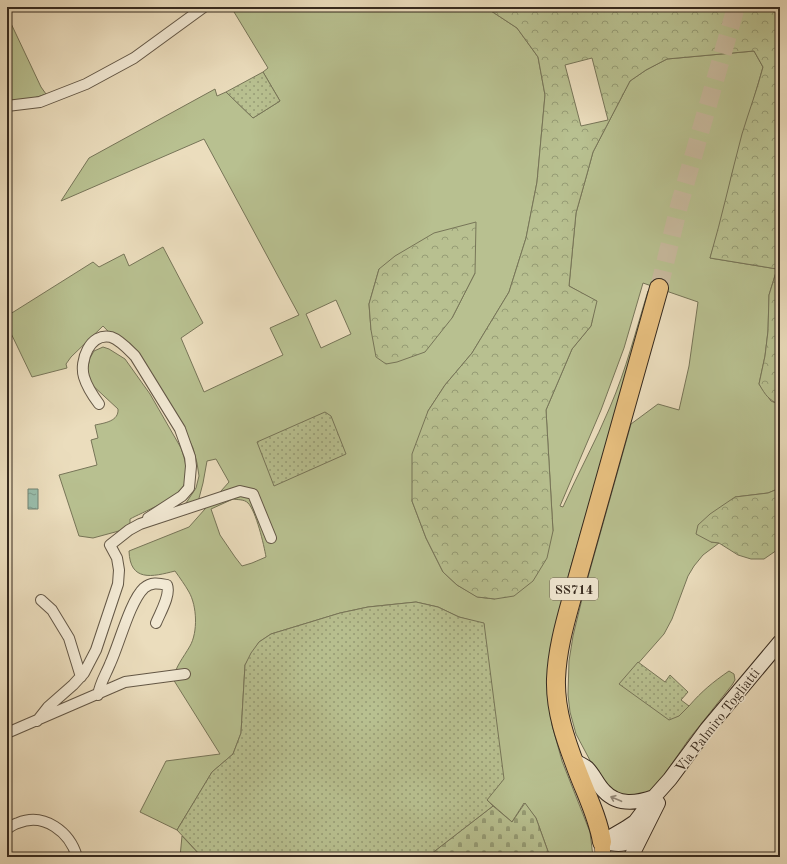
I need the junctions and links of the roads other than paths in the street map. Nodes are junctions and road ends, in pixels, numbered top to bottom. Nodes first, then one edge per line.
1 (204, 7) edge
2 (7, 106) edge
3 (659, 288) tunnel mouth
4 (99, 404) dead end
5 (140, 524) junction
6 (270, 538) dead end
7 (41, 600) dead end
8 (156, 623) dead end
9 (780, 642) edge
10 (185, 674) dead end
11 (80, 677) junction
12 (98, 695) junction
13 (37, 721) junction
14 (7, 733) edge
15 (574, 760) junction
16 (670, 779) junction
17 (654, 797) junction
18 (653, 812) junction
19 (7, 829) edge
20 (603, 850) edge
21 (77, 857) edge
22 (630, 857) edge

1 - 2 street
3 - 15 highway, SS714
4 - 5 street
5 - 6 street
5 - 11 street
7 - 11 street
8 - 12 street
9 - 16 street, Via Palmiro Togliatti
10 - 12 street
11 - 13 street
12 - 13 street
13 - 14 street
17 -> 15 street
15 - 20 highway, SS714
16 - 17 street, Via Palmiro Togliatti
16 - 18 street, Via Palmiro Togliatti
17 - 20 street, Via Palmiro Togliatti
18 - 20 street, Via Palmiro Togliatti
18 - 22 street, Via Palmiro Togliatti
19 - 21 street

